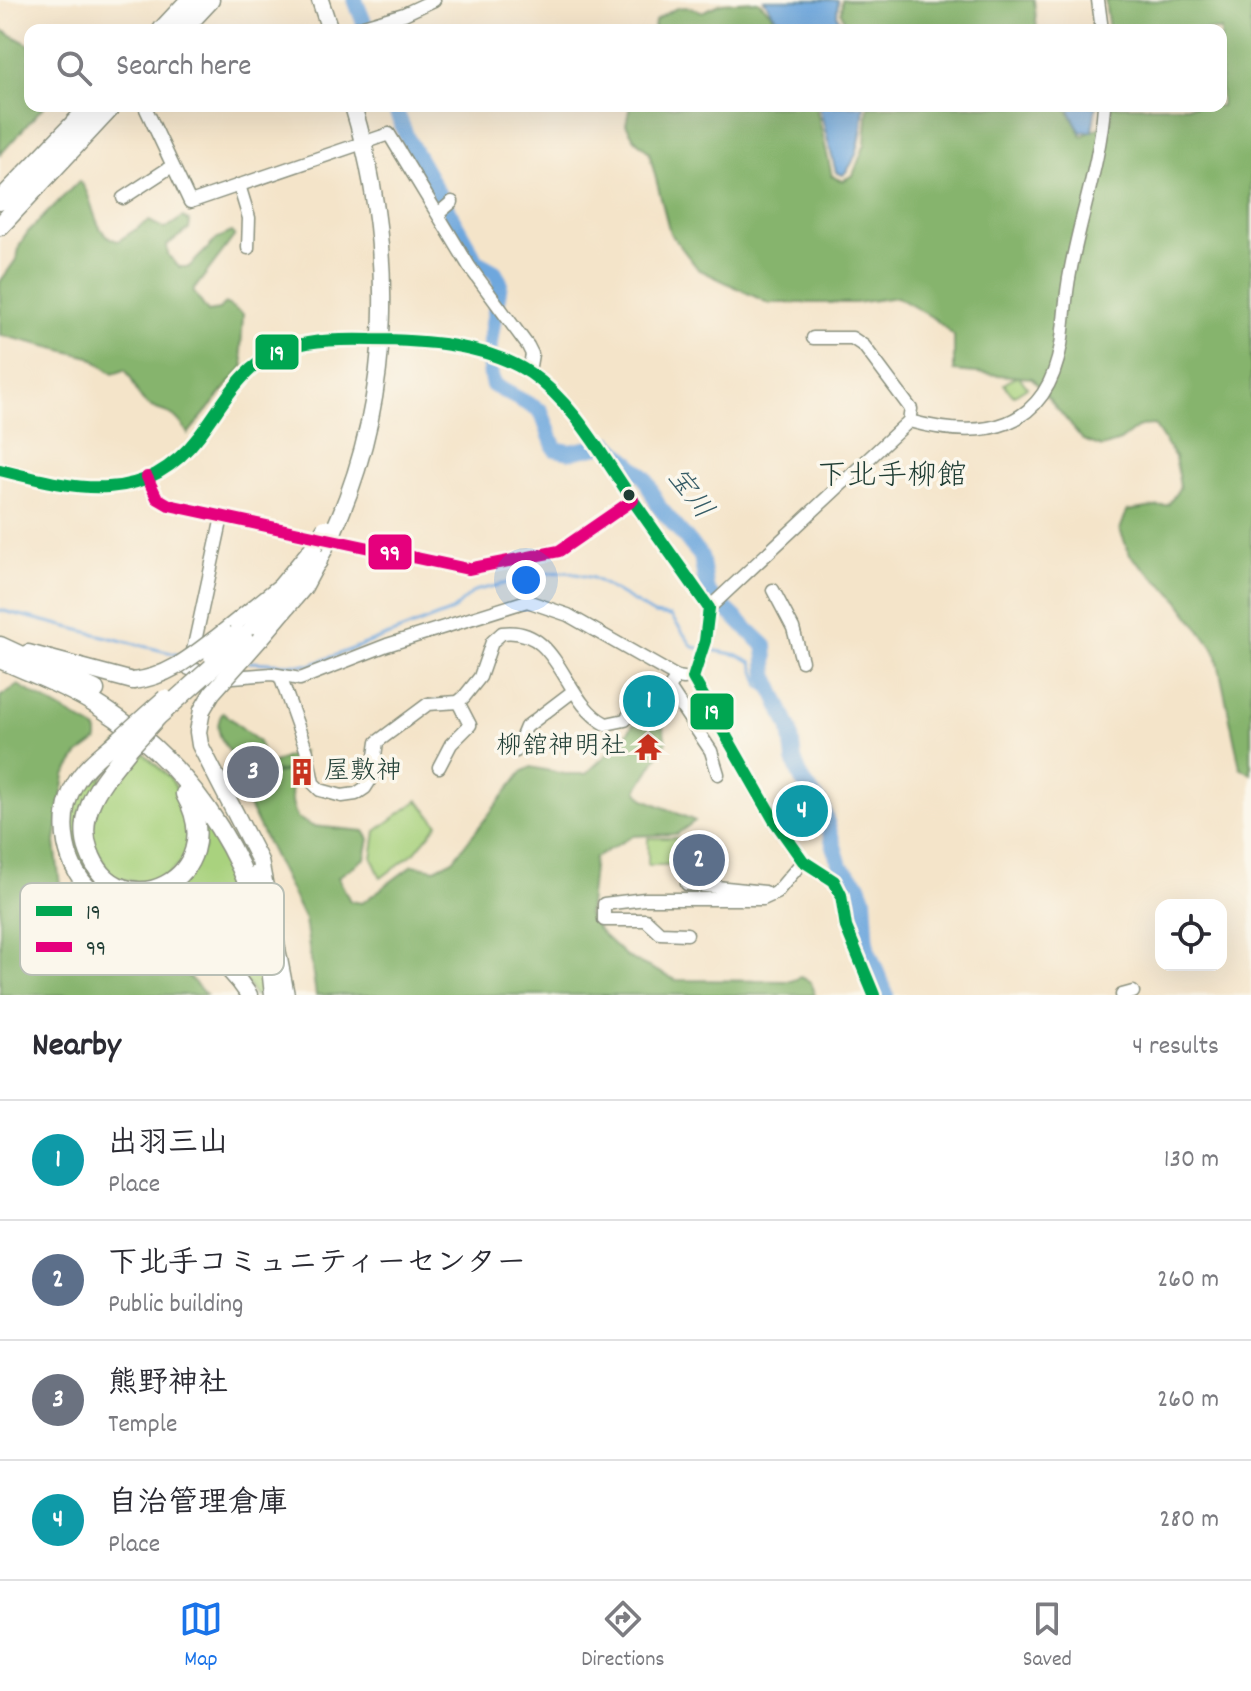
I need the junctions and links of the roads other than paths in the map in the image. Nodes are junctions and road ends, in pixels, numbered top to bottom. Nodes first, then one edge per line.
1 (190, 0) edge
2 (210, 0) edge
3 (320, 0) edge
4 (434, 0) edge
5 (1098, 0) edge
6 (168, 24) edge
7 (188, 24) edge
8 (328, 24) edge
9 (368, 24) edge
10 (1101, 24) edge
11 (85, 112) edge
12 (106, 112) edge
13 (147, 112) edge
14 (355, 112) edge
15 (1104, 112) edge
16 (364, 143) junction
17 (172, 166) junction
18 (239, 185) junction
19 (123, 198) dead end
20 (0, 201) edge
21 (452, 202) dead end
22 (438, 214) junction
23 (0, 226) edge
24 (248, 248) dead end
25 (813, 338) dead end
26 (380, 340) junction
27 (529, 372) junction
28 (909, 421) junction
29 (0, 470) edge
30 (147, 477) junction
31 (633, 500) junction
32 (222, 517) junction
33 (319, 552) joint
34 (773, 590) dead end
35 (714, 605) junction
36 (502, 607) junction
37 (514, 631) junction
38 (241, 636) junction
39 (4, 652) edge
40 (802, 661) dead end
41 (280, 676) junction
42 (693, 678) junction
43 (673, 683) junction
44 (572, 692) junction
45 (458, 702) junction
46 (131, 742) junction
47 (516, 751) dead end
48 (439, 767) dead end
49 (718, 774) dead end
50 (803, 861) junction
51 (87, 883) edge
52 (111, 883) edge
53 (171, 883) edge
54 (246, 883) edge
55 (260, 883) edge
56 (265, 883) edge
57 (687, 884) dead end
58 (776, 893) junction
59 (687, 934) dead end
60 (234, 975) edge
61 (271, 975) edge
62 (283, 975) edge
63 (249, 995) edge
64 (274, 995) edge
65 (286, 995) edge
66 (874, 995) edge

1 - 6 highway
2 - 7 highway
3 - 8 main road
4 - 9 street
5 - 10 street
11 - 20 highway
12 - 23 highway
13 - 17 street
14 - 16 main road
15 - 28 street
16 - 18 street
16 - 22 street
16 - 26 main road
17 - 18 street
17 - 19 street
18 - 24 street
21 - 22 street
22 - 27 street
25 - 28 street
26 - 27 street
26 - 30 street
26 - 33 main road, bridge
27 - 31 street
28 - 35 street
29 - 30 street
30 - 32 street
31 - 32 street
31 - 35 street
32 - 41 street
33 - 38 highway
34 - 40 street
35 - 42 street
36 - 37 street
36 - 41 street
36 - 43 street
37 - 44 street
37 - 45 street
38 - 39 main road, bridge
38 - 46 highway, bridge
38 - 56 main road, bridge
39 - 46 highway
39 - 55 highway
41 - 45 street
42 - 43 street
42 - 50 street
43 - 44 street
43 - 49 street
44 - 47 street
45 - 48 street
46 - 51 main road
46 - 52 highway
46 - 53 highway
46 - 54 highway
50 - 58 street
50 - 66 street
57 - 58 street
58 - 59 street
60 - 63 main road
61 - 64 highway
62 - 65 main road

